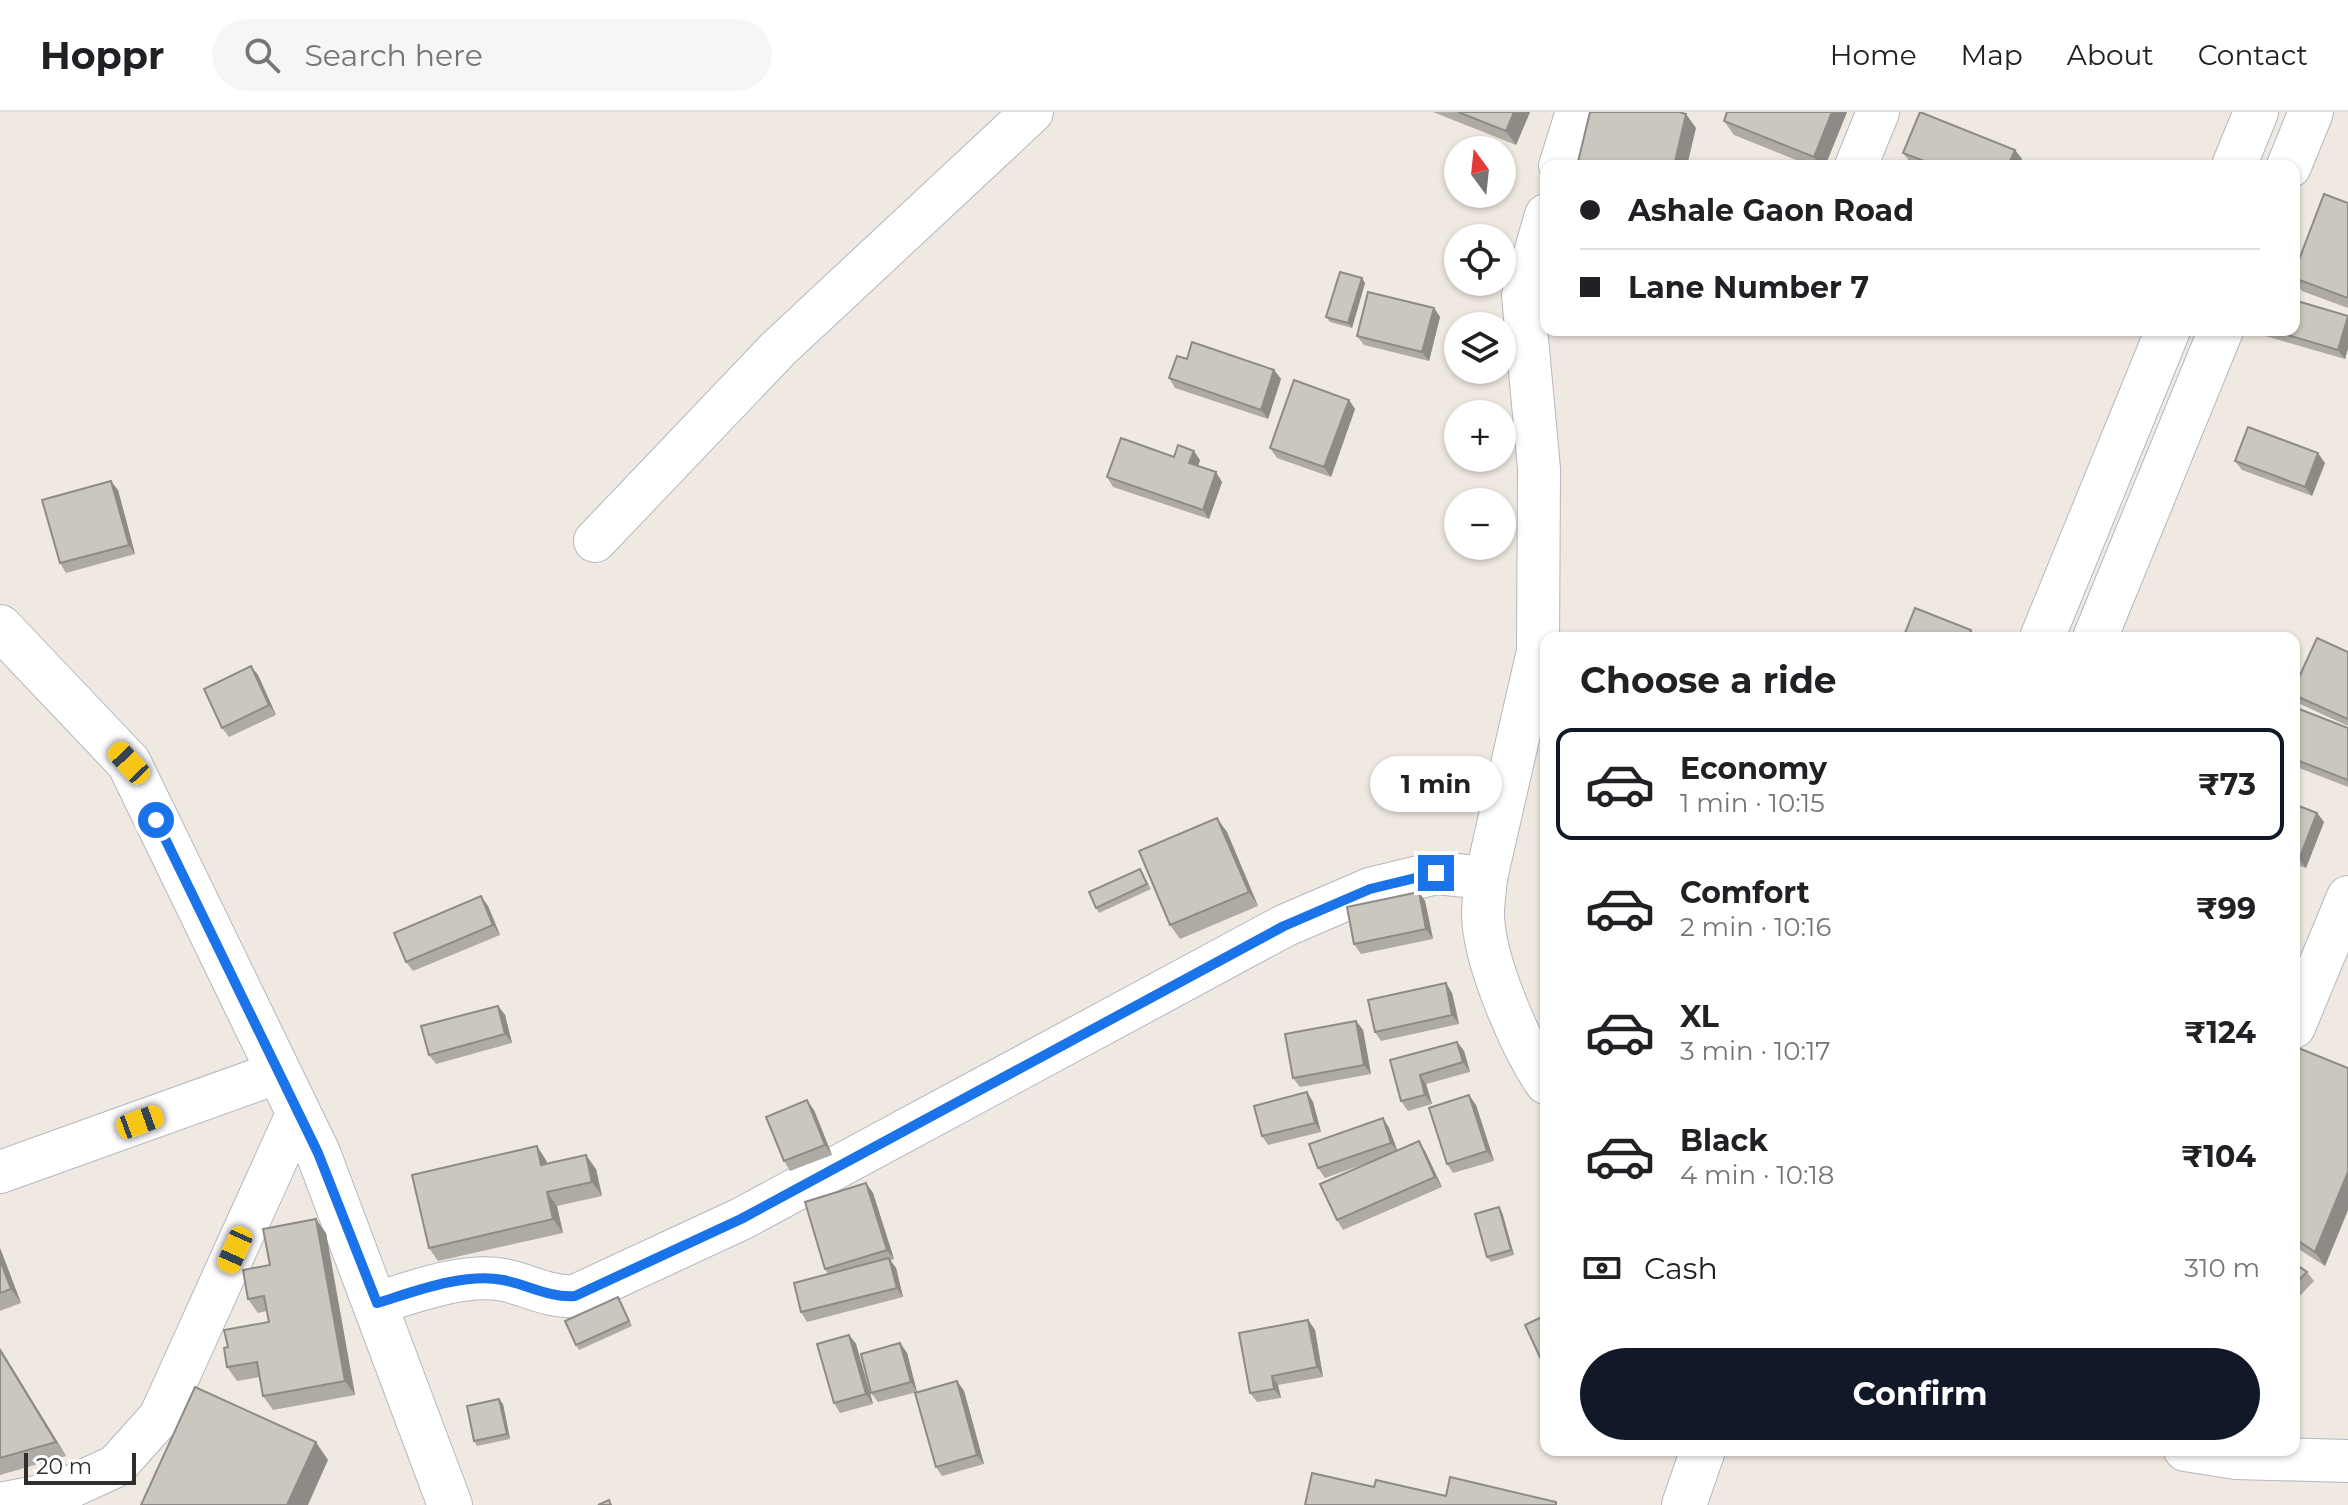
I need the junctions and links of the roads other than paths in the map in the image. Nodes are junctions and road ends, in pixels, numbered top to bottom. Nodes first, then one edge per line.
1 (1032, 112) edge
2 (1577, 112) edge
3 (1878, 112) edge
4 (2256, 112) edge
5 (2311, 112) edge
6 (1562, 160) edge
7 (1858, 160) edge
8 (2236, 160) edge
9 (2291, 160) edge
10 (1540, 236) edge
11 (2166, 336) edge
12 (2219, 336) edge
13 (595, 541) dead end
14 (0, 627) edge
15 (2044, 632) edge
16 (2097, 632) edge
17 (1486, 878) junction
18 (2348, 897) edge
19 (2300, 1013) edge
20 (279, 1072) junction
21 (1540, 1074) edge
22 (298, 1112) junction
23 (0, 1172) edge
24 (377, 1303) junction
25 (1701, 1456) edge
26 (2223, 1456) edge
27 (2348, 1461) edge
28 (0, 1504) edge
29 (450, 1505) edge
30 (1684, 1505) edge

1 - 13 street
2 - 6 street
3 - 7 street
4 - 8 street
5 - 9 street
10 - 17 street
11 - 15 street
12 - 16 street
14 - 20 street
17 - 21 street
17 - 24 street
18 - 19 street
20 - 22 street
20 - 23 street
22 - 24 street
22 - 28 street
24 - 29 street
25 - 30 street
26 - 27 street

